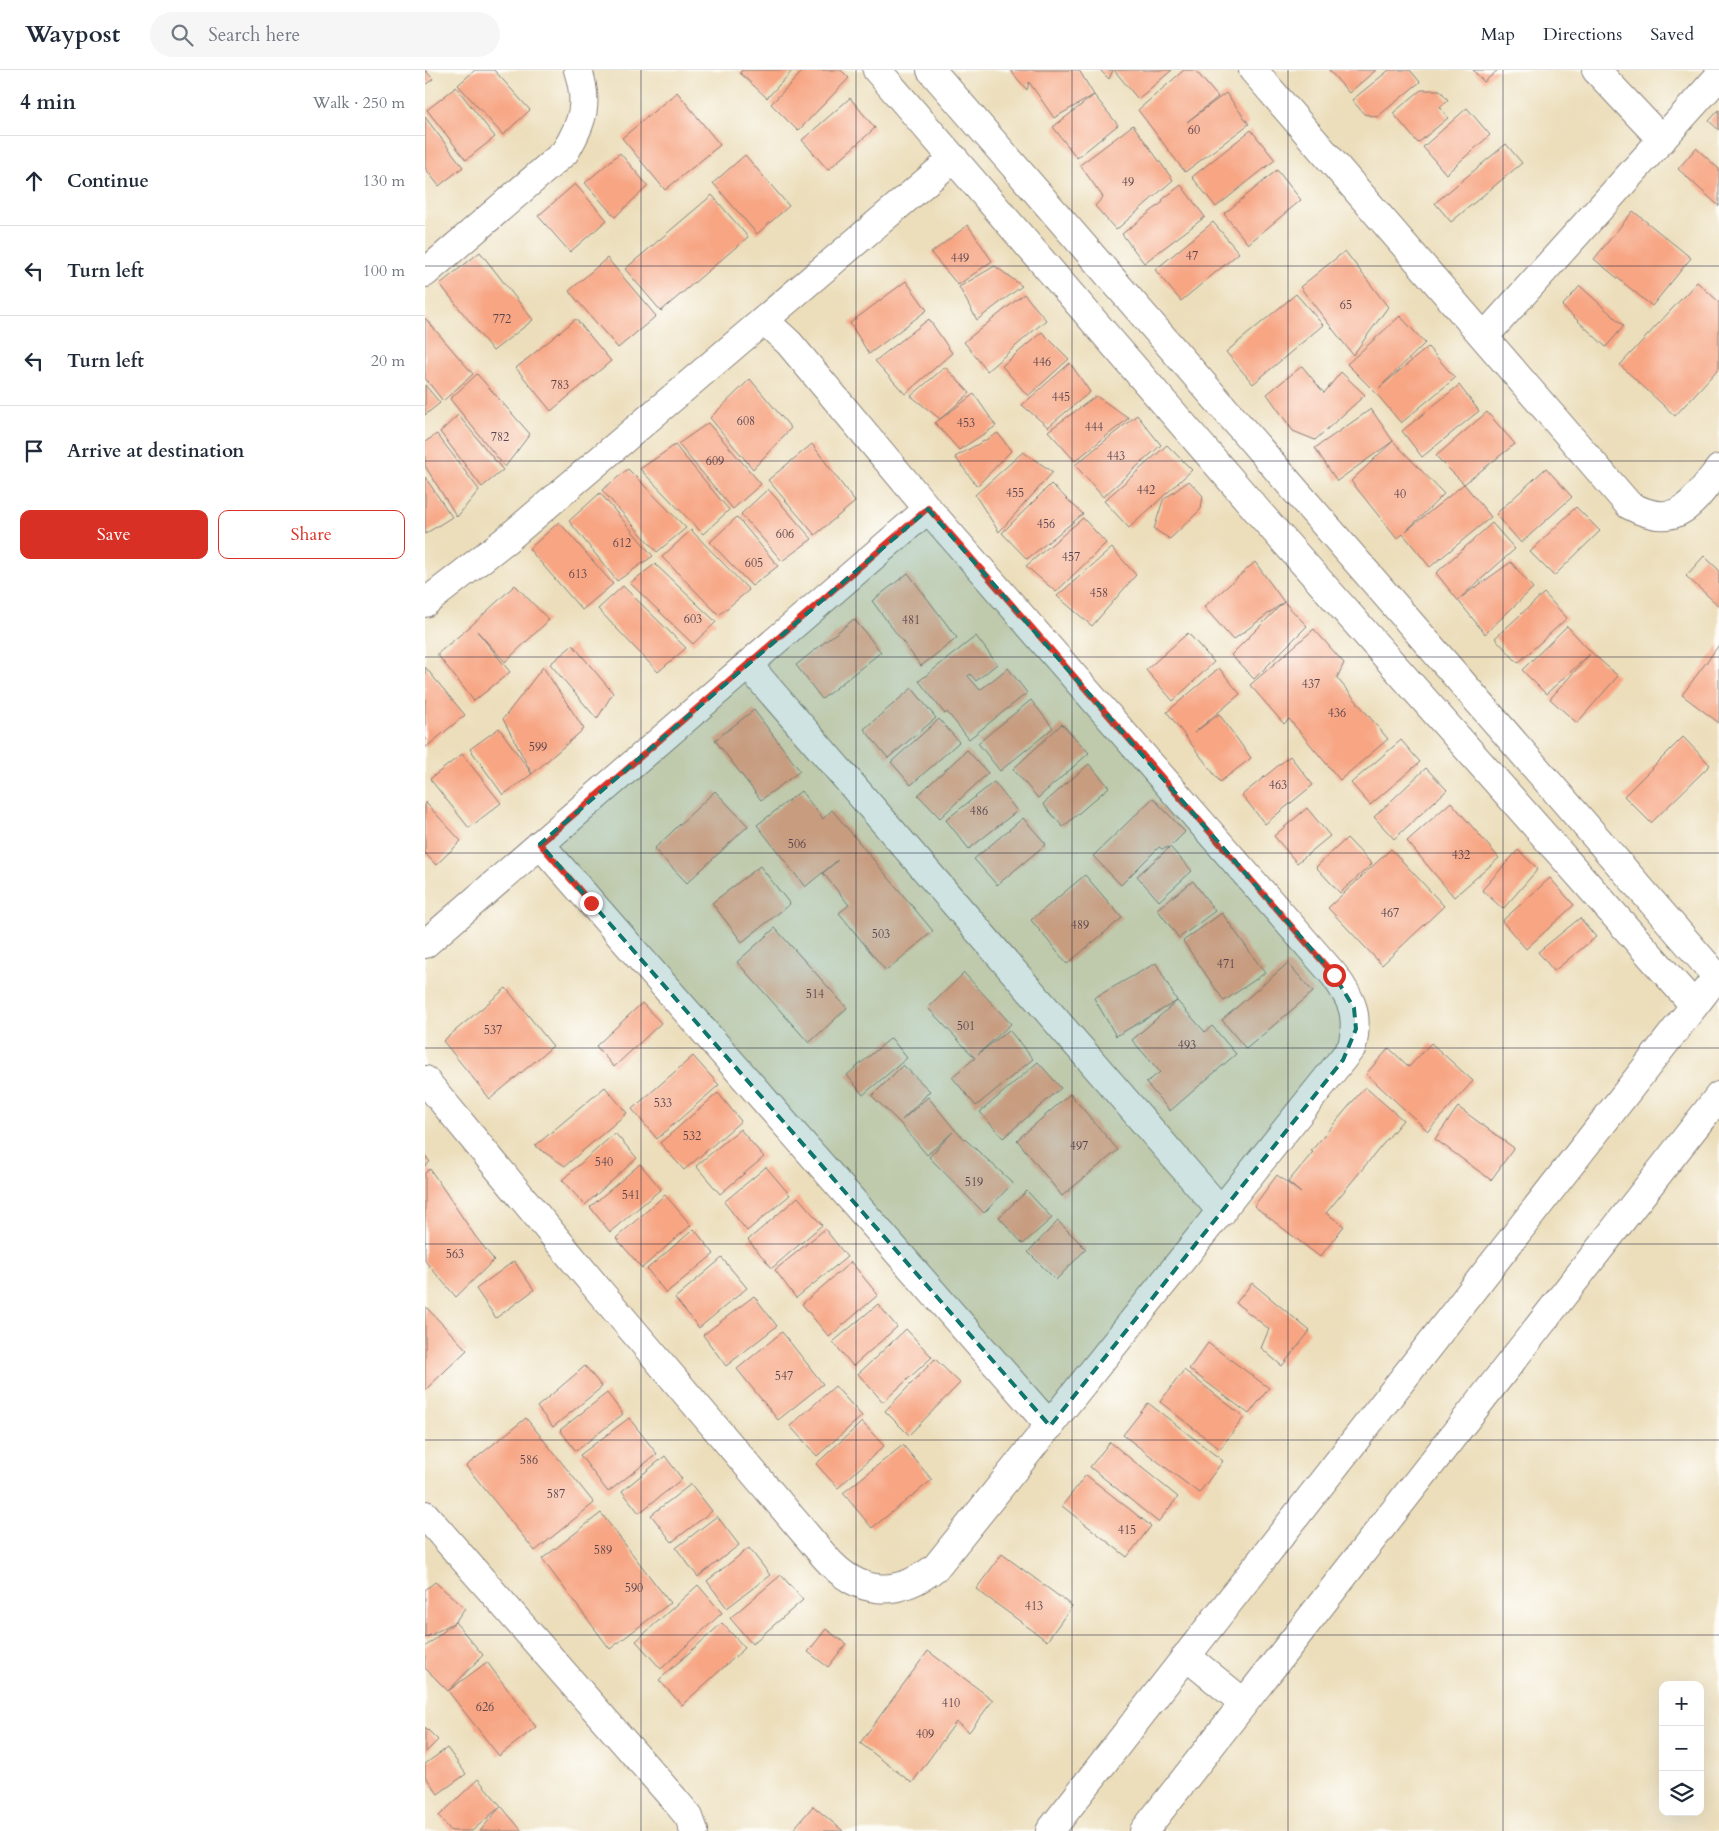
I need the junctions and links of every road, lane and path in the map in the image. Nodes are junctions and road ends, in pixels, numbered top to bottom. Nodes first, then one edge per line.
1 (578, 70) edge
2 (877, 70) edge
3 (931, 70) edge
4 (1253, 70) edge
5 (1596, 70) edge
6 (1719, 76) edge
7 (1662, 140) junction
8 (954, 158) junction
9 (425, 273) edge
10 (764, 320) junction
11 (1484, 337) junction
12 (1719, 470) edge
13 (928, 508) junction
14 (425, 603) edge
15 (748, 665) junction
16 (540, 844) junction
17 (425, 944) edge
18 (1718, 975) edge
19 (1694, 1006) junction
20 (425, 1080) edge
21 (1719, 1096) edge
22 (1222, 1212) junction
23 (1050, 1426) junction
24 (425, 1515) edge
25 (1186, 1656) junction
26 (1244, 1703) junction
27 (694, 1831) edge
28 (1050, 1831) edge
29 (1144, 1831) edge

1 - 9 street
2 - 8 street
3 - 18 street
4 - 11 street
5 - 7 street
6 - 7 street
7 - 11 street
8 - 10 street
8 - 19 street
10 - 13 street
10 - 14 street
11 - 12 street
13 - 15 street
13 - 22 street
15 - 16 street
15 - 22 street
16 - 17 street
16 - 23 street
18 - 19 street
19 - 25 street
20 - 23 street
21 - 26 street
22 - 23 street
24 - 27 street
25 - 26 street
25 - 28 street
26 - 29 street

